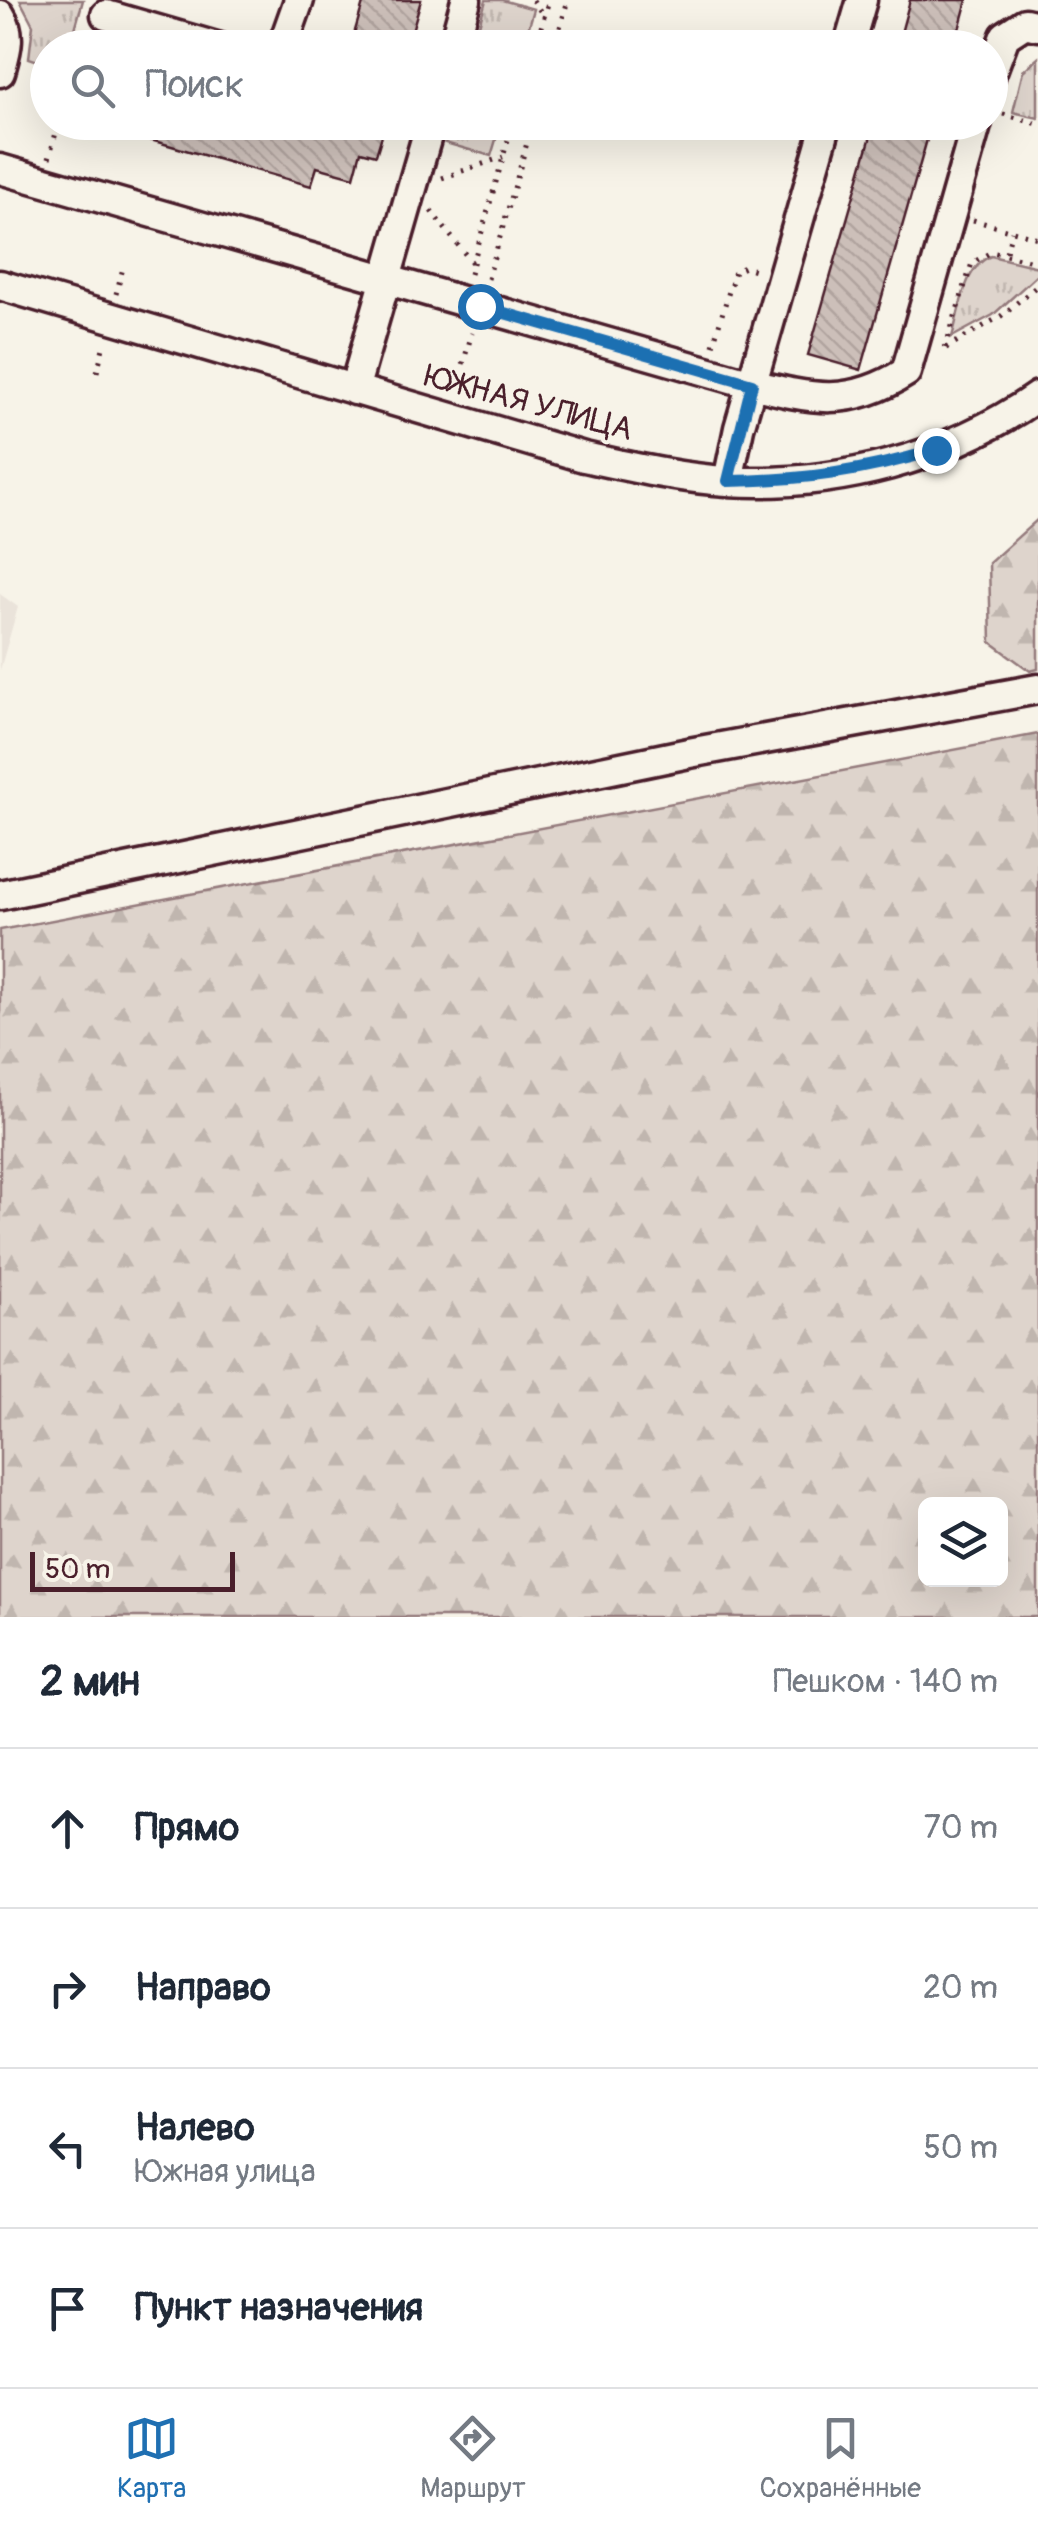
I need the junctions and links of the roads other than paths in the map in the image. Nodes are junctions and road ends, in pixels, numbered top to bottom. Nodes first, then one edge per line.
1 (299, 0) edge
2 (466, 0) edge
3 (862, 0) edge
4 (0, 16) edge
5 (106, 16) dead end
6 (1038, 26) edge
7 (156, 30) edge
8 (288, 30) edge
9 (458, 30) edge
10 (853, 30) edge
11 (1008, 34) edge
12 (0, 72) edge
13 (426, 140) edge
14 (822, 140) edge
15 (972, 140) edge
16 (0, 169) edge
17 (386, 279) junction
18 (0, 285) edge
19 (752, 384) junction
20 (354, 390) junction
21 (1038, 396) edge
22 (728, 481) junction
23 (1038, 689) edge
24 (0, 895) edge

1 - 8 street
2 - 9 street
3 - 10 street
4 - 12 street
5 - 7 street
6 - 11 street
13 - 17 street
14 - 19 street
15 - 19 street
16 - 17 street
17 - 19 street
17 - 20 street
18 - 20 street, ЮЖНАЯ УЛИЦА
19 - 22 street
20 - 22 street, ЮЖНАЯ УЛИЦА
21 - 22 street, ЮЖНАЯ УЛИЦА
23 - 24 street

